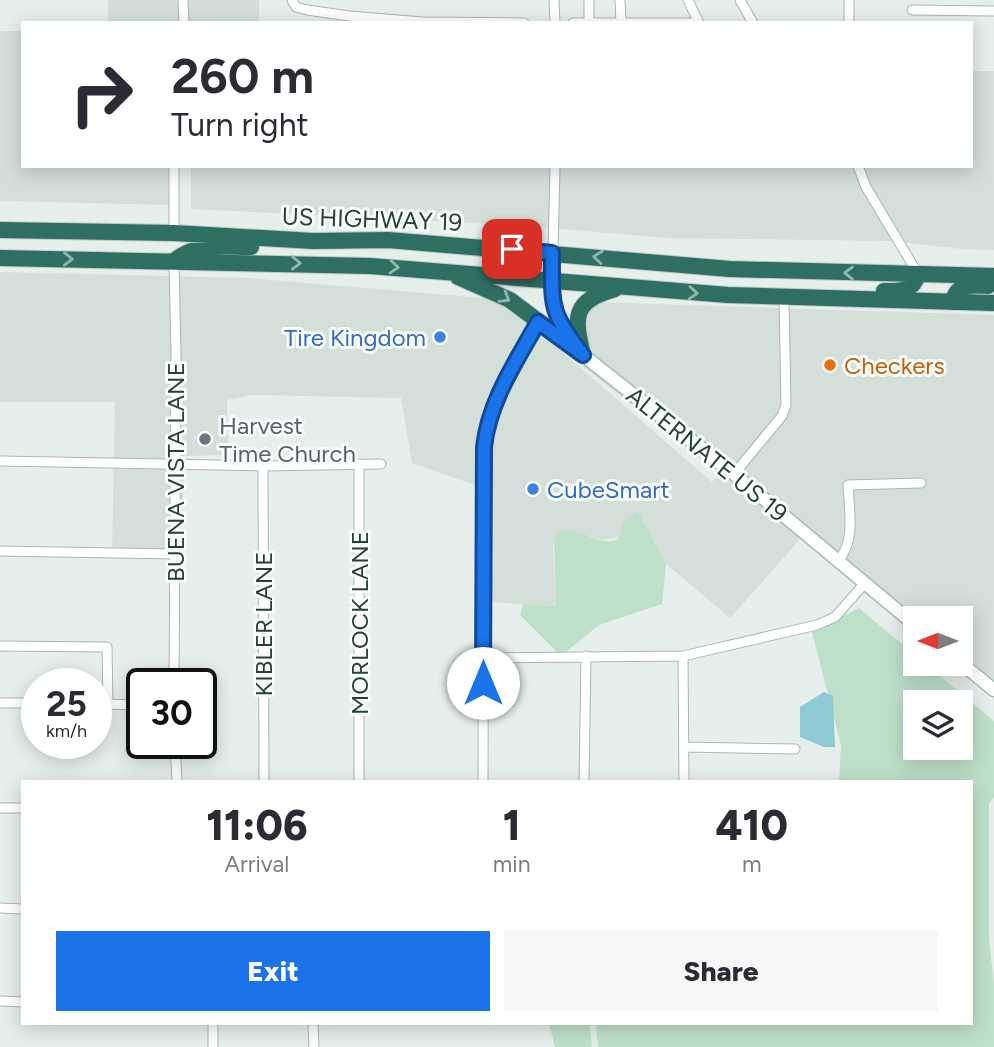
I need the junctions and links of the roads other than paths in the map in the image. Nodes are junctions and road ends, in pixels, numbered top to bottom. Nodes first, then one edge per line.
1 (183, 0) edge
2 (292, 0) edge
3 (554, 0) edge
4 (589, 0) edge
5 (620, 0) edge
6 (688, 0) edge
7 (740, 0) edge
8 (849, 0) edge
9 (912, 10) dead end
10 (994, 10) edge
11 (184, 21) edge
12 (410, 21) edge
13 (555, 21) edge
14 (589, 21) edge
15 (621, 21) edge
16 (698, 21) edge
17 (752, 21) edge
18 (849, 21) edge
19 (174, 168) edge
20 (555, 168) edge
21 (859, 168) edge
22 (0, 230) edge
23 (174, 233) junction
24 (313, 242) junction
25 (552, 253) junction
26 (0, 258) edge
27 (174, 261) junction
28 (443, 271) junction
29 (918, 274) junction
30 (994, 276) edge
31 (552, 279) junction
32 (994, 286) edge
33 (625, 287) junction
34 (747, 296) junction
35 (784, 298) junction
36 (953, 302) junction
37 (994, 303) edge
38 (538, 322) junction
39 (583, 355) junction
40 (0, 461) edge
41 (176, 463) junction
42 (359, 464) junction
43 (382, 464) dead end
44 (263, 466) junction
45 (734, 474) junction
46 (921, 483) dead end
47 (0, 551) edge
48 (175, 554) junction
49 (838, 561) junction
50 (865, 583) junction
51 (903, 615) edge
52 (0, 646) edge
53 (586, 656) junction
54 (683, 656) junction
55 (483, 658) junction
56 (107, 668) edge
57 (174, 668) edge
58 (973, 673) edge
59 (994, 690) edge
60 (0, 703) edge
61 (21, 704) edge
62 (684, 747) junction
63 (795, 749) dead end
64 (176, 759) edge
65 (177, 780) edge
66 (264, 780) edge
67 (359, 780) edge
68 (483, 780) edge
69 (584, 780) edge
70 (684, 780) edge
71 (0, 808) edge
72 (21, 808) edge
73 (0, 908) edge
74 (21, 909) edge
75 (0, 1001) edge
76 (21, 1002) edge
77 (214, 1025) edge
78 (313, 1025) edge
79 (213, 1047) edge
80 (314, 1047) edge

1 - 11 street
2 - 12 street
3 - 13 street
4 - 14 street
5 - 15 street
6 - 16 street
7 - 17 street
8 - 18 street
9 - 10 street
19 - 23 street
20 - 25 street
21 - 29 street
22 - 23 highway, US HIGHWAY 19
23 - 24 highway, US HIGHWAY 19
24 - 25 highway, US HIGHWAY 19
24 - 27 highway
29 -> 25 highway, US HIGHWAY 19
25 - 31 main road, ALTERNATE US 19
26 -> 27 highway, US HIGHWAY 19
27 -> 28 highway, US HIGHWAY 19
27 - 41 street, BUENA VISTA LANE
28 - 31 highway, US HIGHWAY 19
28 -> 38 highway
29 - 30 highway, US HIGHWAY 19
29 - 34 highway
31 - 33 highway, US HIGHWAY 19
31 - 39 main road, ALTERNATE US 19
32 - 36 highway
33 -> 34 highway, US HIGHWAY 19
33 - 39 highway
34 - 35 highway, US HIGHWAY 19
35 - 36 highway, US HIGHWAY 19
35 - 45 street
36 - 37 highway, US HIGHWAY 19
38 - 39 highway
38 - 55 street
39 - 45 main road, ALTERNATE US 19
40 - 41 street
41 - 44 street
41 - 48 street, BUENA VISTA LANE
42 - 43 street
42 - 44 street
42 - 67 street, MORLOCK LANE
44 - 66 street, KIBLER LANE
45 - 49 main road, ALTERNATE US 19
46 - 49 street
47 - 48 street
48 - 57 street, BUENA VISTA LANE
49 - 50 main road, ALTERNATE US 19
50 - 51 main road, ALTERNATE US 19
50 - 54 street
52 - 56 street
53 - 54 street
53 - 55 street
53 - 69 street
54 - 62 street
55 - 68 street
58 - 59 main road
60 - 61 street
62 - 63 street
62 - 70 street
64 - 65 street
71 - 72 street
73 - 74 street
75 - 76 street
77 - 79 street
78 - 80 street

